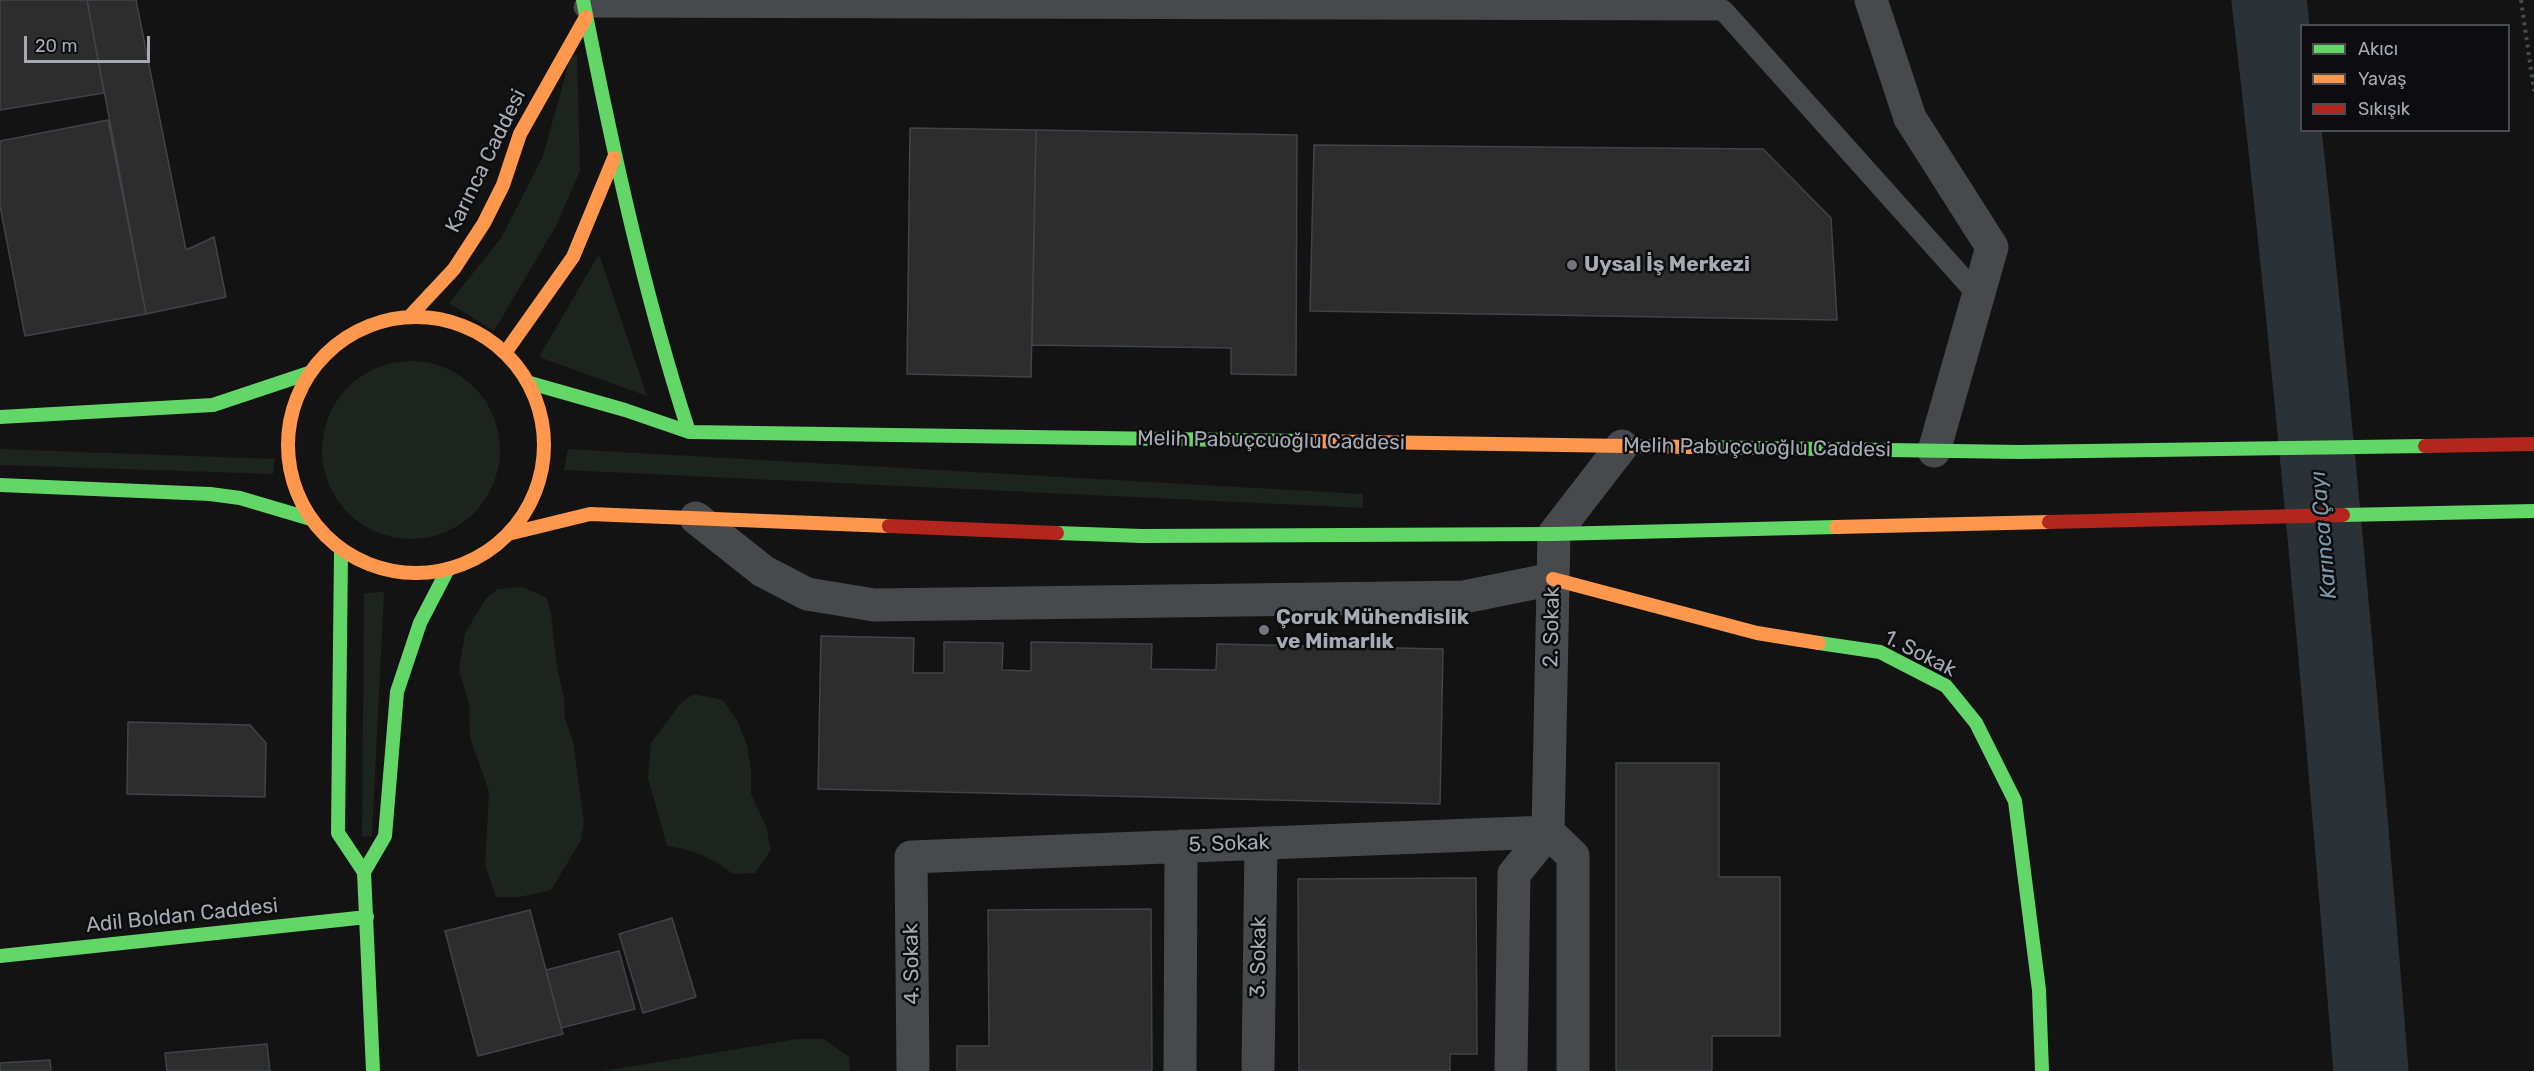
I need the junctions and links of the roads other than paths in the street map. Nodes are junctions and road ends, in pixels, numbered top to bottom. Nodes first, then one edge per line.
1 (1871, 0) edge
2 (1014, 4) edge
3 (1720, 5) edge
4 (584, 8) edge
5 (614, 158) junction
6 (1978, 296) junction
7 (411, 315) junction
8 (505, 353) junction
9 (309, 373) junction
10 (530, 383) junction
11 (0, 417) edge
12 (689, 432) junction
13 (2534, 444) edge
14 (1622, 446) junction
15 (1934, 451) junction
16 (0, 485) edge
17 (2534, 511) edge
18 (696, 518) junction
19 (311, 519) junction
20 (512, 533) junction
21 (1554, 534) junction
22 (341, 550) junction
23 (447, 569) junction
24 (1553, 579) junction
25 (1548, 832) junction
26 (1261, 843) junction
27 (1181, 846) junction
28 (910, 856) joint
29 (364, 872) junction
30 (367, 918) junction
31 (0, 956) edge
32 (373, 1071) edge
33 (913, 1071) edge
34 (1180, 1071) edge
35 (1258, 1071) edge
36 (1511, 1071) edge
37 (1573, 1071) edge
38 (2042, 1071) edge

1 - 6 street
2 - 3 lane
2 - 4 lane
3 - 6 lane
4 - 5 main road
4 - 7 main road, Karınca Caddesi
5 - 8 main road
5 - 12 main road
6 - 15 street
7 - 8 main road
7 - 9 main road
8 - 10 main road
9 - 11 main road
9 - 19 main road
10 - 12 main road, Melih Pabuçcuoğlu Caddesi
10 - 20 main road
12 - 14 main road, Melih Pabuçcuoğlu Caddesi
13 - 15 main road, Melih Pabuçcuoğlu Caddesi
14 - 15 main road, Melih Pabuçcuoğlu Caddesi
14 - 21 street
16 - 19 main road
17 - 21 main road
18 - 20 main road
18 - 21 main road
18 - 24 street
19 - 22 main road
20 - 23 main road
21 - 24 street, 2. Sokak
22 - 23 main road
22 - 29 main road
23 - 29 main road
24 - 25 street, 2. Sokak
24 - 38 main road, 1. Sokak
25 - 26 street, 5. Sokak
25 - 36 street
25 - 37 street
26 - 27 street, 5. Sokak
26 - 35 street, 3. Sokak
27 - 28 street, 5. Sokak
27 - 34 street
28 - 33 street, 4. Sokak
29 - 30 main road
30 - 31 main road, Adil Boldan Caddesi
30 - 32 main road

